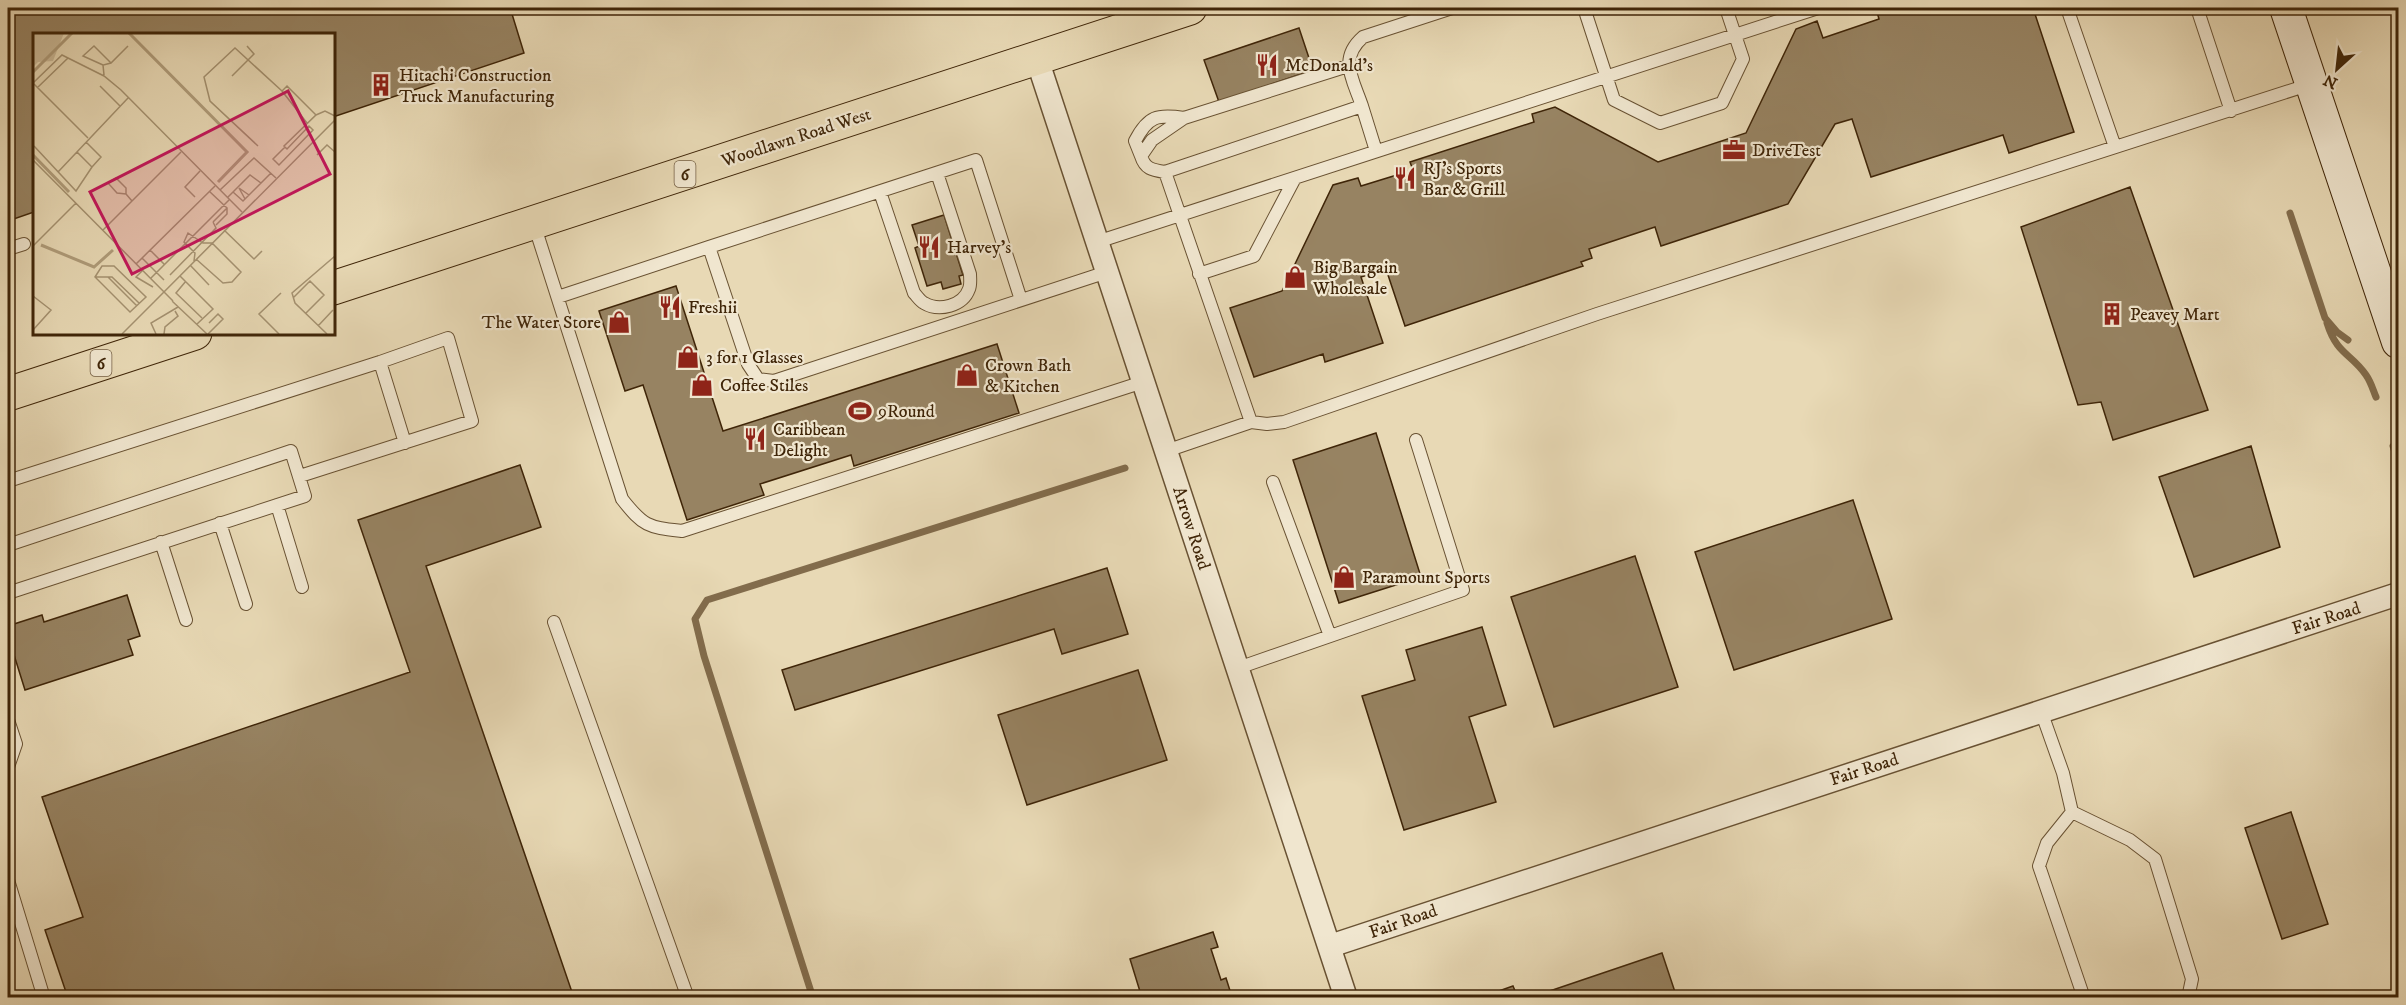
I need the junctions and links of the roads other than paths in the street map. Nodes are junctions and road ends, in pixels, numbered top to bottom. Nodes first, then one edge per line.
1 (1190, 8) edge
2 (1452, 8) edge
3 (1584, 8) edge
4 (1726, 8) edge
5 (1818, 8) edge
6 (2067, 8) edge
7 (2197, 8) edge
8 (2286, 8) edge
9 (1735, 35) junction
10 (1037, 59) junction
11 (1348, 66) junction
12 (1606, 76) junction
13 (2312, 84) junction
14 (1362, 106) junction
15 (2231, 111) junction
16 (1184, 118) junction
17 (2115, 147) junction
18 (1376, 151) junction
19 (1141, 156) junction
20 (1165, 172) junction
21 (937, 173) junction
22 (1295, 178) junction
23 (880, 192) junction
24 (1179, 216) junction
25 (534, 223) junction
26 (1097, 242) junction
27 (24, 244) dead end
28 (710, 247) junction
29 (8, 249) edge
30 (1107, 272) junction
31 (1199, 274) junction
32 (334, 288) edge
33 (558, 297) junction
34 (1021, 300) junction
35 (192, 334) edge
36 (2398, 342) edge
37 (380, 362) junction
38 (1143, 382) junction
39 (8, 394) edge
40 (1251, 422) junction
41 (1416, 440) dead end
42 (405, 442) junction
43 (1166, 451) junction
44 (300, 476) junction
45 (8, 481) edge
46 (1273, 482) dead end
47 (277, 505) junction
48 (220, 523) junction
49 (162, 542) junction
50 (8, 545) edge
51 (302, 587) dead end
52 (8, 593) edge
53 (2398, 594) edge
54 (246, 604) dead end
55 (186, 620) dead end
56 (554, 622) dead end
57 (1330, 636) junction
58 (1238, 668) junction
59 (2041, 711) junction
60 (8, 720) edge
61 (8, 767) edge
62 (2072, 812) junction
63 (8, 880) edge
64 (1330, 946) junction
65 (44, 998) edge
66 (688, 998) edge
67 (1346, 998) edge
68 (2084, 998) edge
69 (2188, 998) edge

1 - 10 main road, Woodlawn Road West / 6
2 - 11 lane
3 - 12 lane
4 - 9 lane
5 - 9 lane
6 - 17 lane
7 - 15 lane
8 - 13 main road
9 - 12 lane
9 - 12 lane
10 - 25 main road, Woodlawn Road West / 6
10 - 26 street, Arrow Road
11 - 14 lane
11 - 16 lane
12 - 18 lane
13 - 15 lane
13 - 36 main road
14 - 18 lane
14 - 20 lane
15 - 17 lane
16 - 19 lane
16 - 19 lane
17 - 40 lane
18 - 22 lane
19 - 20 lane
20 - 24 lane
21 - 23 lane
21 - 23 lane
21 - 34 lane
22 - 24 lane
22 - 31 lane
23 - 28 lane
24 - 26 lane
24 - 31 lane
25 - 32 main road, Woodlawn Road West / 6
25 - 33 lane
26 - 30 street, Arrow Road
27 - 29 lane
28 - 33 lane
28 - 34 lane
30 - 34 lane
30 - 38 street, Arrow Road
31 - 40 lane
33 - 38 lane
35 - 39 main road, 6
37 - 42 lane
37 - 42 lane
37 - 45 lane
38 - 43 street, Arrow Road
40 - 43 lane
41 - 57 lane
42 - 44 lane
43 - 58 street, Arrow Road
44 - 47 lane
44 - 50 lane
46 - 57 lane
47 - 48 lane
47 - 51 lane
48 - 49 lane
48 - 54 lane
49 - 52 lane
49 - 55 lane
53 - 59 street, Fair Road
56 - 66 lane
57 - 58 lane
58 - 64 street, Arrow Road
59 - 62 lane
59 - 64 street, Fair Road
60 - 61 lane
62 - 68 lane
62 - 69 lane
63 - 65 lane
64 - 67 street, Arrow Road

